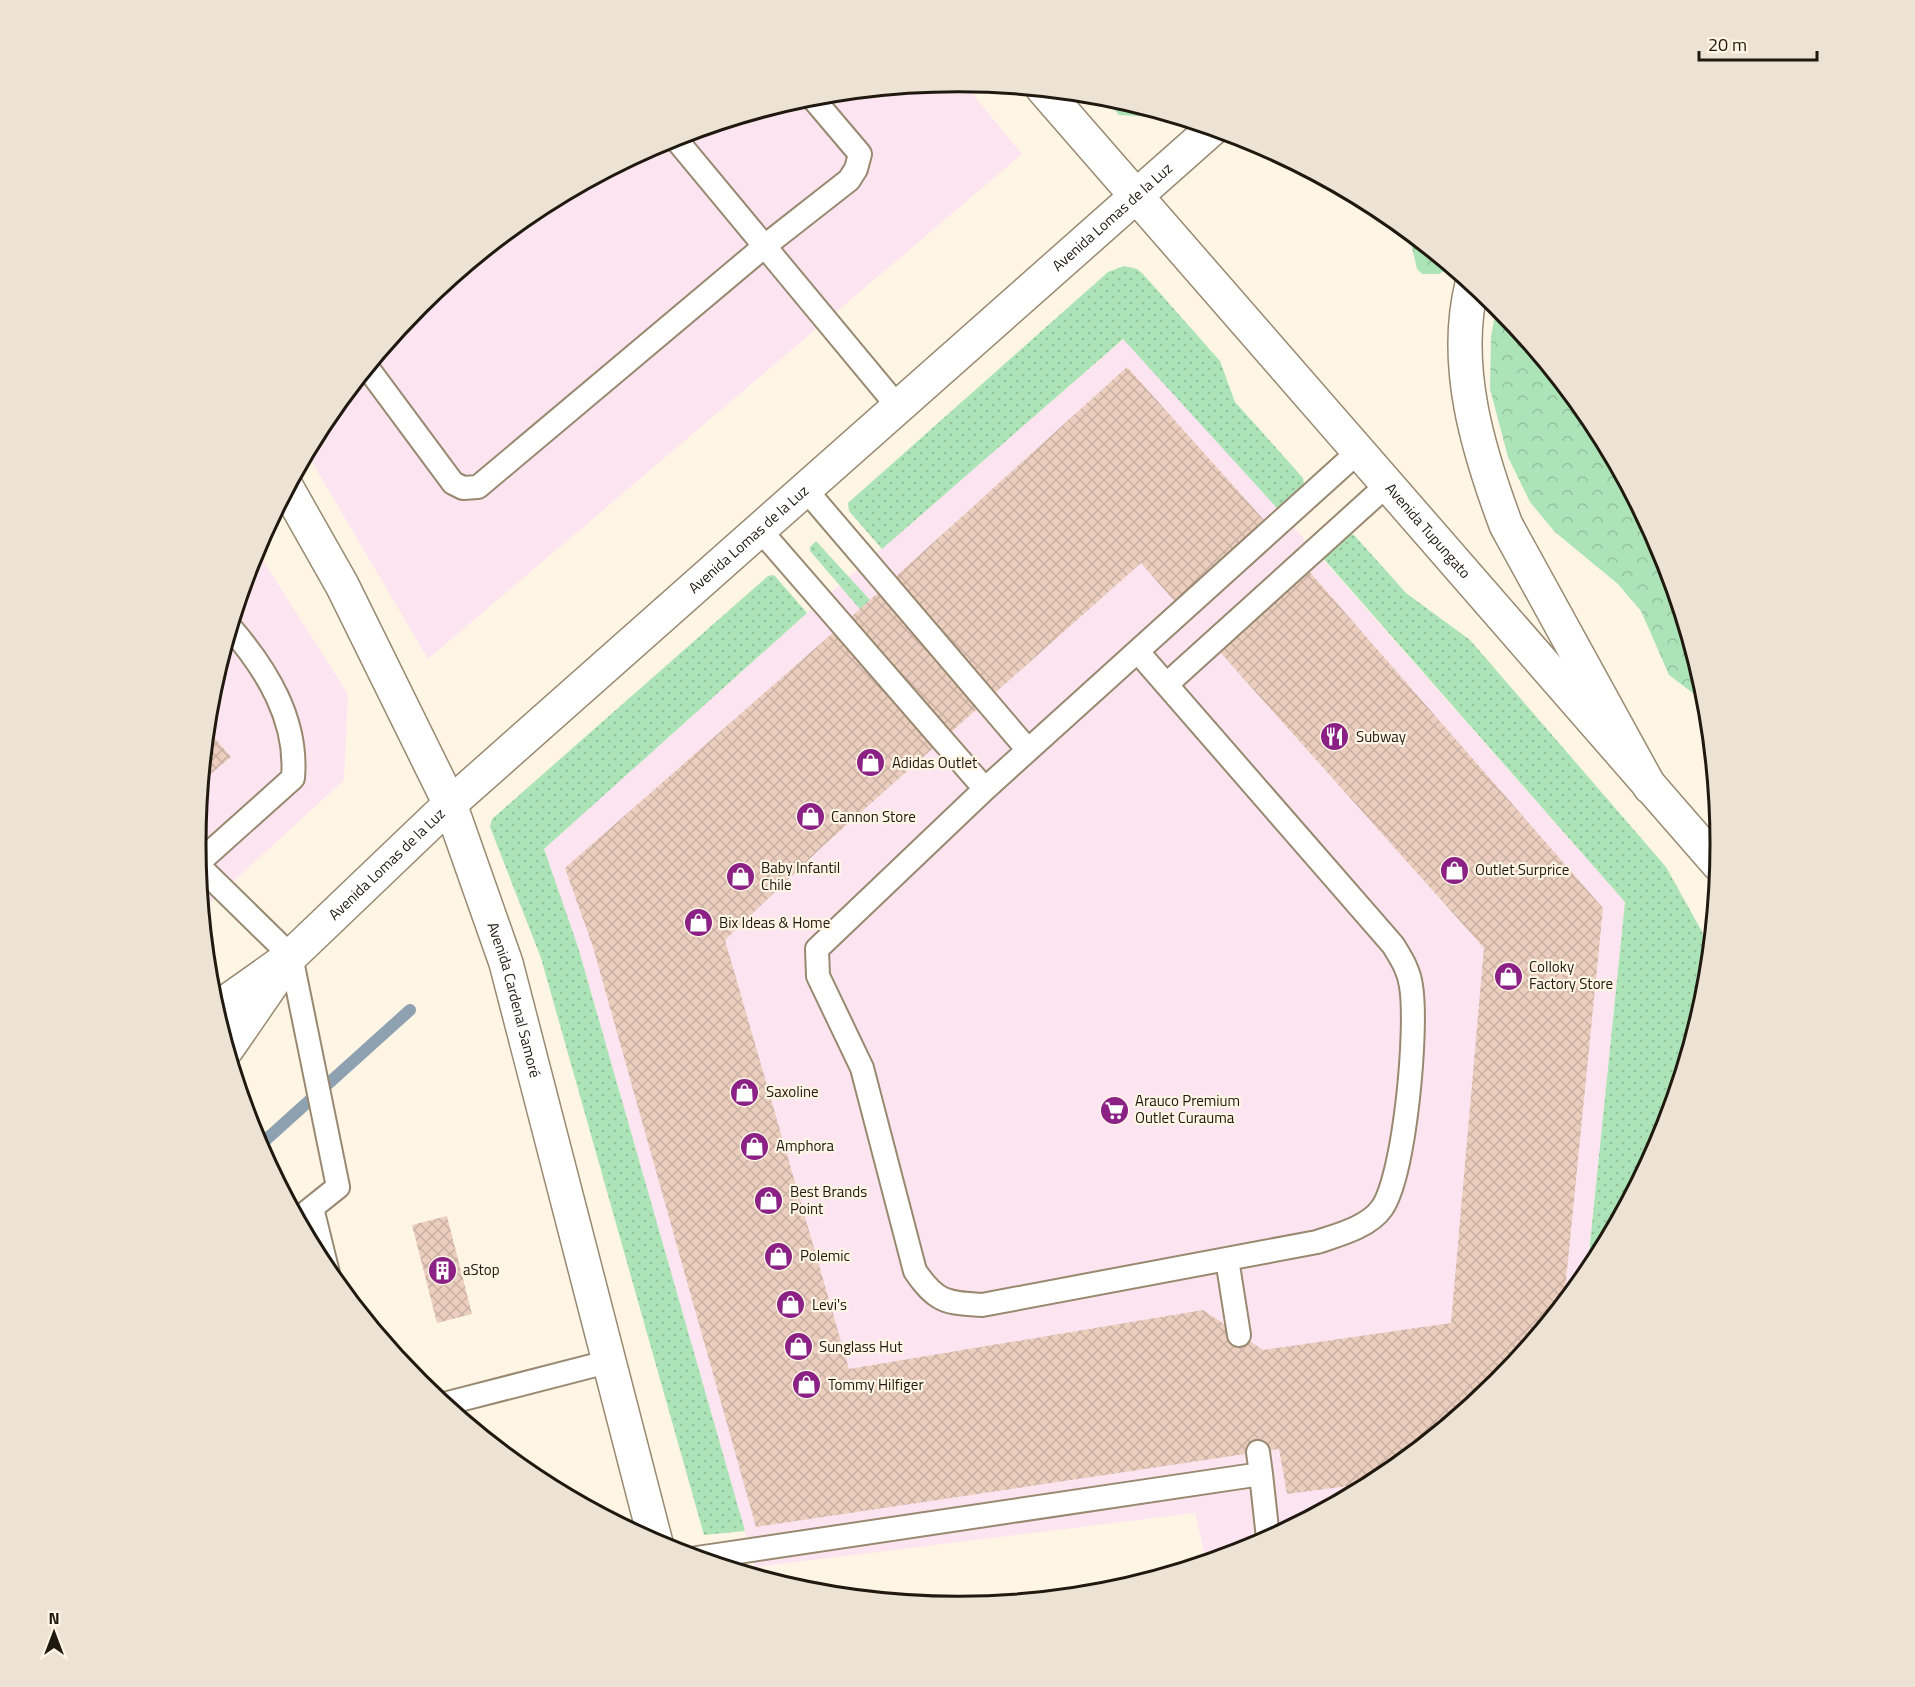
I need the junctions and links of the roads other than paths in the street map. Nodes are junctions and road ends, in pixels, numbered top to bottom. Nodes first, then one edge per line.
1 (1051, 97) edge
2 (818, 105) edge
3 (1207, 134) edge
4 (681, 145) edge
5 (1139, 196) junction
6 (766, 245) junction
7 (1471, 295) edge
8 (372, 373) edge
9 (899, 408) junction
10 (1359, 451) junction
11 (1388, 484) junction
12 (806, 490) junction
13 (291, 495) edge
14 (760, 530) junction
15 (236, 633) edge
16 (1138, 652) junction
17 (1167, 684) junction
18 (1028, 750) junction
19 (1650, 787) junction
20 (985, 789) junction
21 (450, 804) junction
22 (1710, 854) edge
23 (206, 856) edge
24 (207, 873) edge
25 (291, 957) junction
26 (223, 1004) edge
27 (232, 1042) edge
28 (305, 1214) edge
29 (1227, 1259) junction
30 (1239, 1335) dead end
31 (611, 1361) junction
32 (454, 1401) edge
33 (1267, 1528) edge
34 (653, 1530) edge
35 (714, 1555) edge

1 - 5 main road, Avenida Tupungato
2 - 6 lane
3 - 5 main road, Avenida Lomas de la Luz
4 - 6 lane
5 - 9 main road, Avenida Lomas de la Luz
5 - 10 main road, Avenida Tupungato
6 - 8 lane
6 - 9 lane
7 - 19 main road
9 - 12 main road, Avenida Lomas de la Luz
10 - 11 main road, Avenida Tupungato
10 - 16 lane
11 - 17 lane
11 - 19 main road, Avenida Tupungato
12 - 14 main road, Avenida Lomas de la Luz
12 - 18 lane
13 - 21 main road, Avenida Cardenal Samoré
14 - 20 lane
14 - 21 main road, Avenida Lomas de la Luz
15 - 23 lane
16 - 17 lane
16 - 18 lane
17 - 29 lane
18 - 20 lane
19 - 22 main road, Avenida Tupungato
20 - 29 lane
21 - 25 main road, Avenida Lomas de la Luz
21 - 31 main road, Avenida Cardenal Samoré
24 - 25 lane
25 - 26 main road, Avenida Lomas de la Luz
25 - 27 main road, Avenida Lomas de la Luz
25 - 28 lane
29 - 30 lane
31 - 32 lane
31 - 34 main road, Avenida Cardenal Samoré
33 - 35 lane

